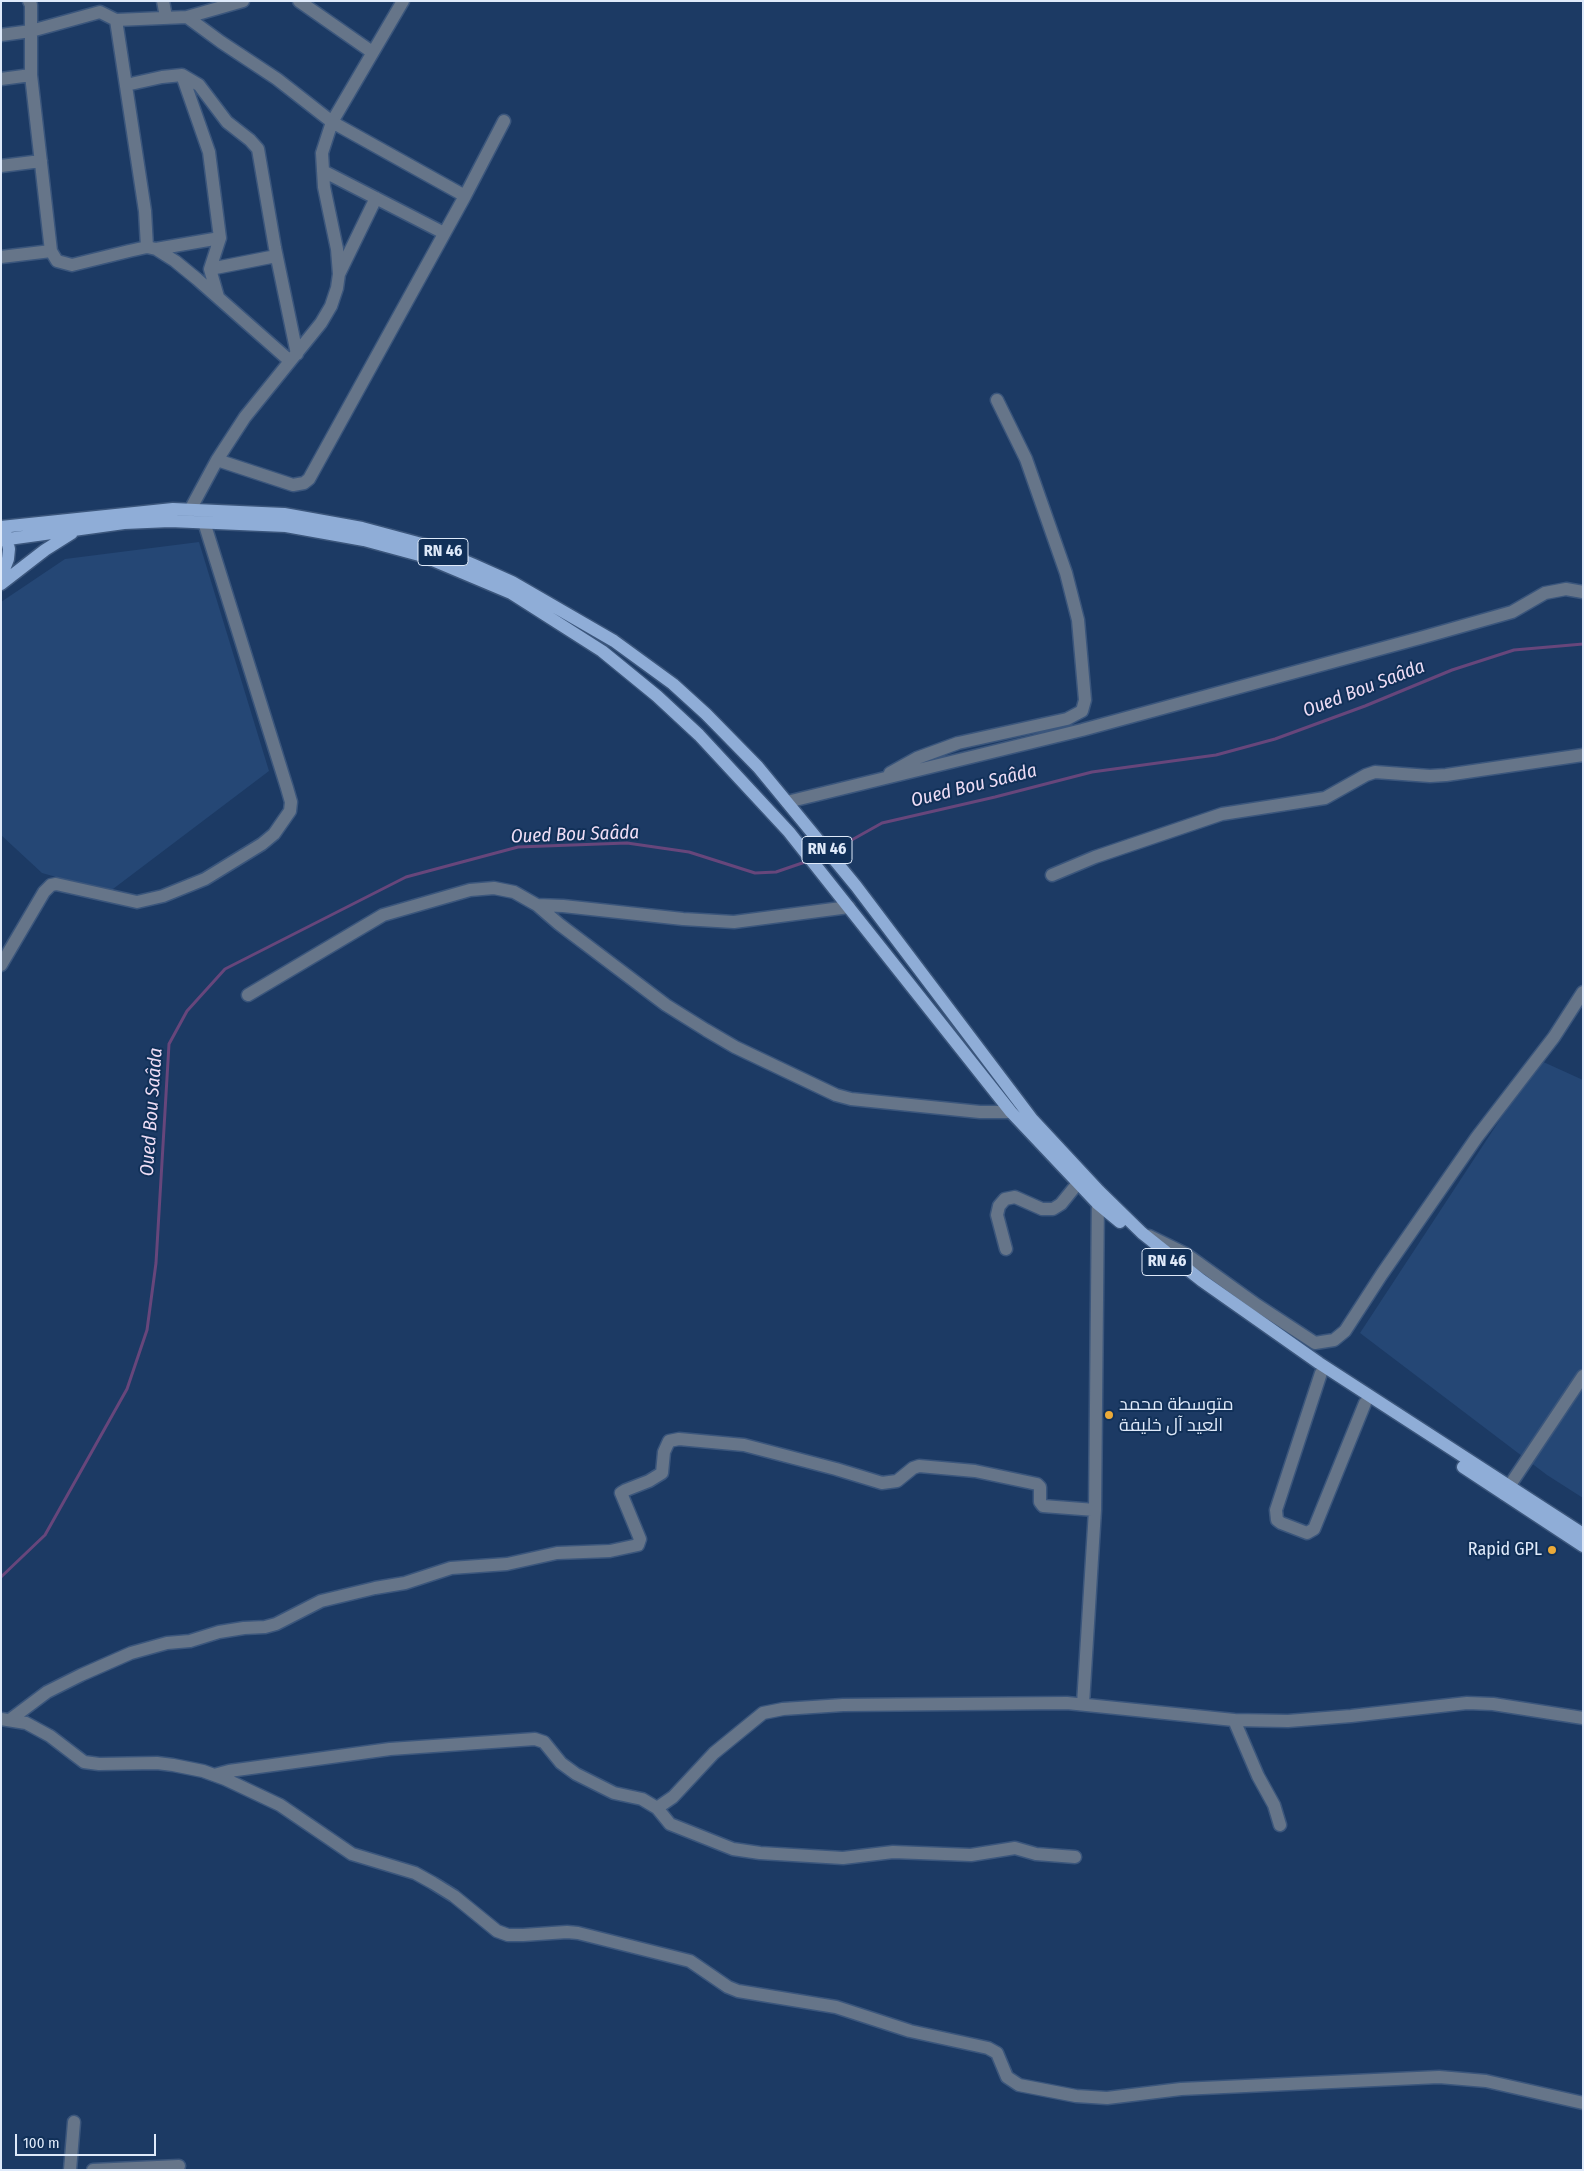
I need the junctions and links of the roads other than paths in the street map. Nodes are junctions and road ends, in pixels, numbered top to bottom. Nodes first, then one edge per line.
1 (29, 1) edge
2 (163, 1) edge
3 (243, 1) edge
4 (299, 1) edge
5 (403, 1) edge
6 (166, 17) junction
7 (188, 17) junction
8 (116, 20) junction
9 (31, 31) junction
10 (1, 35) edge
11 (372, 52) junction
12 (32, 75) junction
13 (182, 75) junction
14 (1, 79) edge
15 (126, 85) junction
16 (504, 121) dead end
17 (332, 122) junction
18 (41, 161) junction
19 (1, 166) edge
20 (323, 171) junction
21 (465, 196) junction
22 (376, 198) junction
23 (444, 233) junction
24 (220, 238) junction
25 (152, 248) junction
26 (51, 251) junction
27 (276, 256) junction
28 (1, 257) edge
29 (210, 270) junction
30 (339, 274) junction
31 (219, 298) junction
32 (294, 357) junction
33 (997, 400) dead end
34 (217, 460) junction
35 (190, 510) junction
36 (204, 522) junction
37 (78, 530) junction
38 (3, 533) edge
39 (1, 577) edge
40 (1, 584) edge
41 (1583, 592) edge
42 (1583, 755) edge
43 (876, 781) junction
44 (788, 802) junction
45 (1052, 875) dead end
46 (537, 904) junction
47 (849, 907) junction
48 (1, 965) edge
49 (1583, 992) edge
50 (248, 995) dead end
51 (1011, 1112) junction
52 (1078, 1183) junction
53 (1098, 1197) junction
54 (1142, 1233) junction
55 (1006, 1249) dead end
56 (1321, 1373) junction
57 (1583, 1376) edge
58 (1365, 1403) junction
59 (1507, 1491) junction
60 (1096, 1510) junction
61 (1583, 1534) edge
62 (1583, 1546) edge
63 (1083, 1704) junction
64 (1583, 1718) edge
65 (6, 1719) edge
66 (1234, 1720) junction
67 (214, 1776) junction
68 (657, 1808) junction
69 (1280, 1825) dead end
70 (1075, 1857) dead end
71 (1583, 2103) edge
72 (74, 2122) dead end
73 (178, 2166) dead end
74 (70, 2170) edge
75 (93, 2170) edge

1 - 9 street
2 - 6 street
3 - 7 street
4 - 11 street
5 - 11 street
6 - 7 street
6 - 8 street
7 - 17 street
8 - 9 street
8 - 15 street
9 - 10 street
9 - 12 street
11 - 17 street
12 - 14 street
12 - 18 street
13 - 15 street
13 - 24 street
13 - 27 street
15 - 25 street
16 - 21 street
17 - 20 street
17 - 21 street
18 - 19 street
18 - 26 street
20 - 22 street
20 - 30 street
21 - 23 street
22 - 23 street
22 - 30 street
23 - 34 street
24 - 25 street
24 - 29 street
25 - 26 street
25 - 31 street
26 - 28 street
27 - 29 street
27 - 32 street
29 - 31 street
30 - 32 street
31 - 32 street
32 - 34 street
33 - 43 street
34 - 35 street
35 - 38 main road, RN 46
35 - 44 main road, RN 46
36 - 37 main road, RN 46
36 - 47 main road, RN 46
36 - 48 street
37 - 38 main road, RN 46
37 - 40 main road
38 - 39 main road
41 - 43 street
42 - 45 street
43 - 44 street
44 - 53 main road, RN 46
46 - 47 street
46 - 50 street
46 - 51 street
47 - 51 main road, RN 46
49 - 54 street
51 - 52 main road, RN 46
52 - 53 main road, RN 46
52 - 55 street
53 - 54 main road, RN 46
53 - 56 main road, RN 46
53 - 60 street
54 - 59 main road, RN 46
56 - 58 main road, RN 46
56 - 58 street
57 - 59 street
58 - 59 main road, RN 46
59 - 61 main road, RN 46
59 - 62 main road, RN 46
60 - 63 street
60 - 65 street
63 - 66 street
63 - 68 street
64 - 66 street
65 - 67 street
66 - 69 street
67 - 68 street
67 - 71 street
68 - 70 street
72 - 74 street
73 - 75 street

